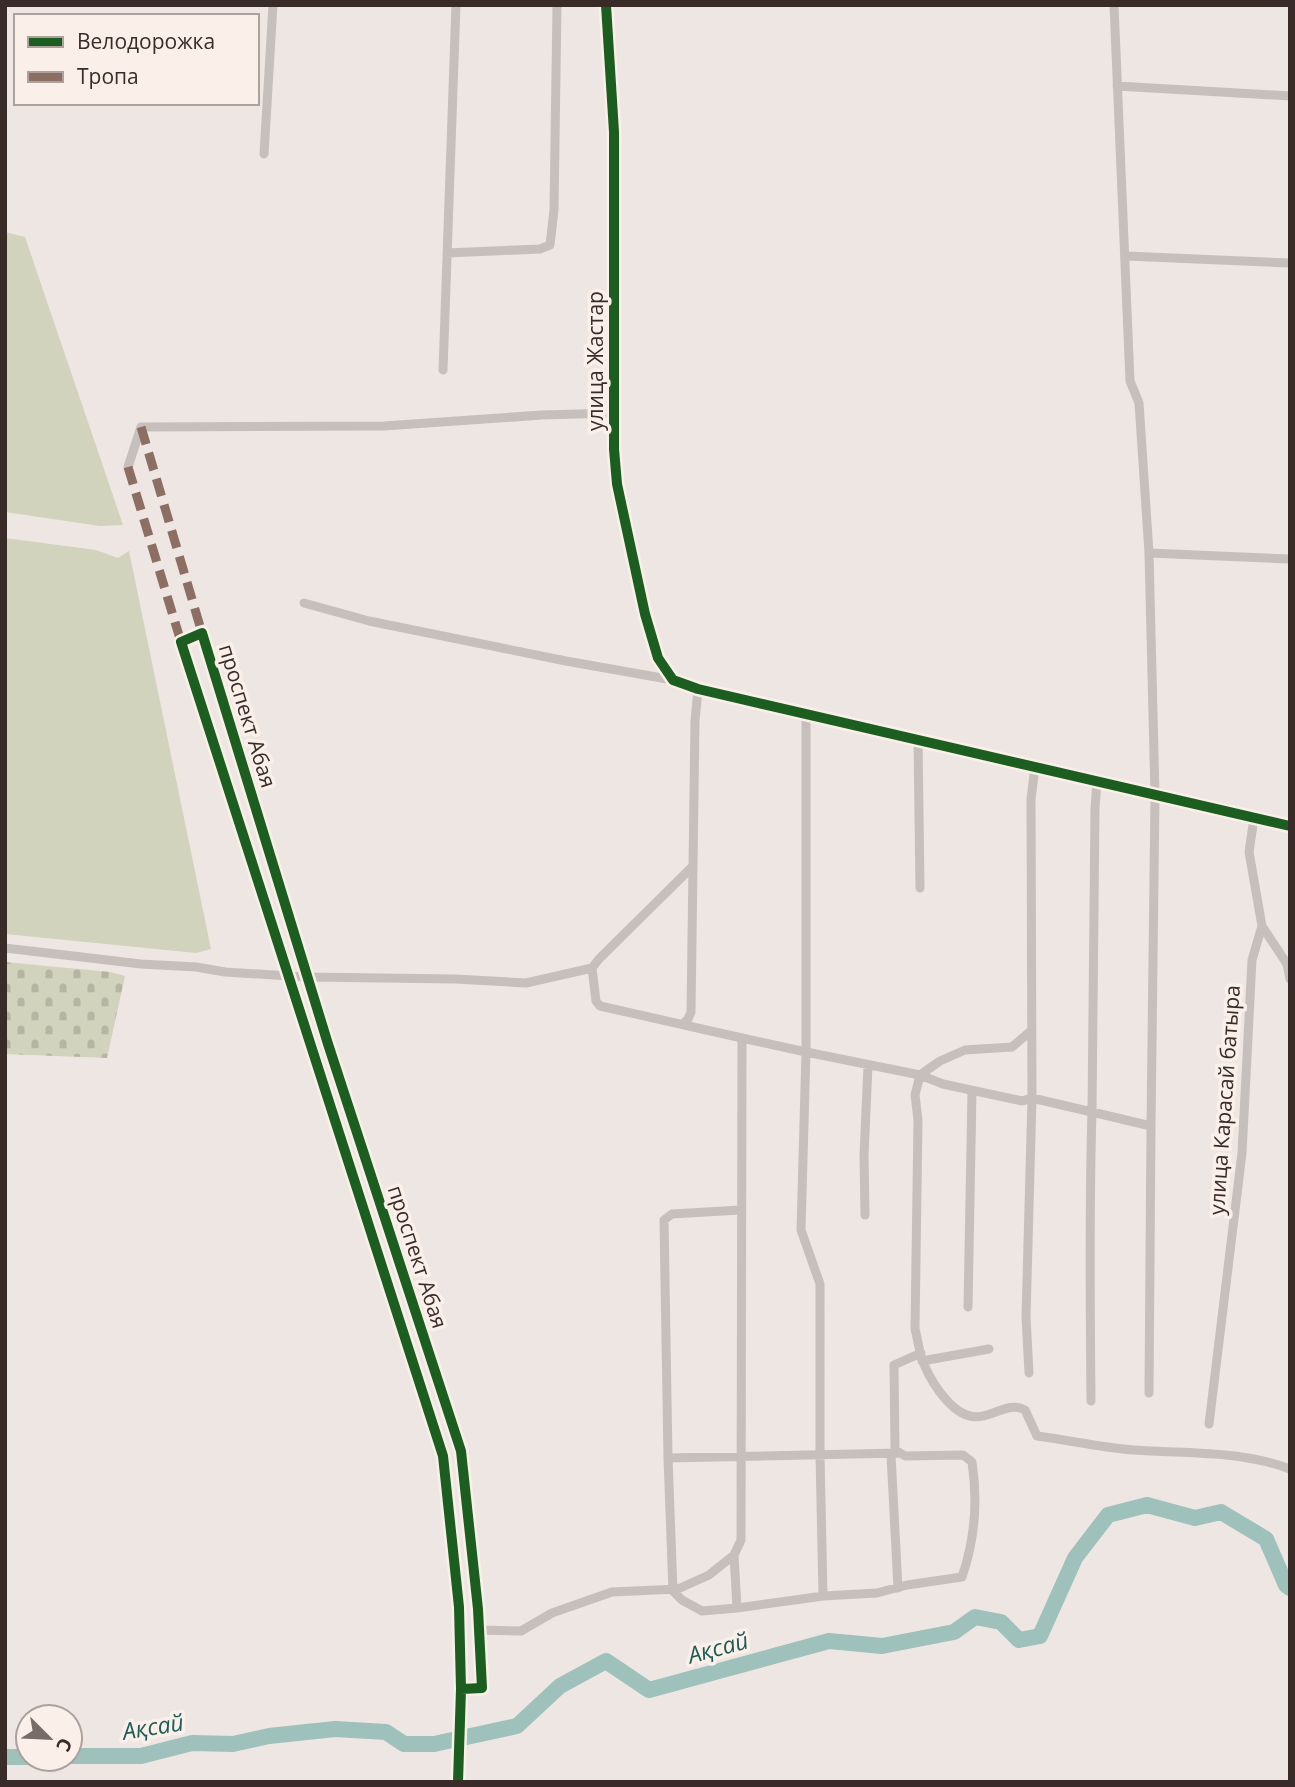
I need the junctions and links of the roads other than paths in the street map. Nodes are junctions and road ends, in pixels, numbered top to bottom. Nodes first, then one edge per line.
1 (273, 5) edge
2 (456, 5) edge
3 (557, 5) edge
4 (606, 5) edge
5 (1114, 5) edge
6 (1117, 86) junction
7 (1290, 96) edge
8 (264, 154) dead end
9 (447, 253) junction
10 (1126, 256) junction
11 (1290, 263) edge
12 (443, 370) dead end
13 (615, 413) junction
14 (128, 467) dead end
15 (1149, 553) junction
16 (1290, 559) edge
17 (304, 603) dead end
18 (673, 680) junction
19 (698, 689) junction
20 (806, 713) junction
21 (918, 739) junction
22 (1035, 767) junction
23 (1097, 781) junction
24 (1155, 795) junction
25 (1254, 818) junction
26 (1290, 826) edge
27 (693, 866) junction
28 (920, 888) dead end
29 (1262, 926) junction
30 (5, 948) edge
31 (592, 968) junction
32 (287, 975) junction
33 (307, 977) junction
34 (1290, 979) edge
35 (683, 1024) junction
36 (1032, 1030) junction
37 (742, 1038) junction
38 (806, 1052) junction
39 (868, 1065) junction
40 (920, 1075) junction
41 (972, 1091) junction
42 (1032, 1098) junction
43 (1092, 1112) junction
44 (1151, 1126) junction
45 (740, 1210) junction
46 (865, 1215) dead end
47 (968, 1307) dead end
48 (989, 1349) dead end
49 (922, 1357) junction
50 (1029, 1373) dead end
51 (1149, 1393) dead end
52 (1091, 1401) dead end
53 (1209, 1424) dead end
54 (896, 1454) junction
55 (820, 1455) junction
56 (741, 1457) junction
57 (668, 1458) junction
58 (1290, 1469) edge
59 (734, 1555) junction
60 (898, 1588) junction
61 (673, 1591) junction
62 (824, 1596) junction
63 (737, 1608) junction
64 (479, 1630) junction
65 (461, 1689) junction
66 (458, 1782) edge

1 - 8 street
2 - 9 street
3 - 9 street
4 - 13 street, улица Жастар
5 - 6 street
6 - 7 street
6 - 10 street
9 - 12 street
10 - 11 street
10 - 15 street
13 - 14 street
13 - 18 street, улица Жастар
15 - 16 street
15 - 24 street
17 - 18 street
18 - 19 street
19 - 20 street
19 - 27 street
20 - 21 street
20 - 38 street
21 - 22 street
21 - 28 street
22 - 23 street
22 - 36 street
23 - 24 street
23 - 43 street
24 - 25 street
24 - 44 street
25 - 26 street
25 - 29 street, улица Карасай батыра
27 - 31 street
27 - 35 street
29 - 34 street
29 - 53 street, улица Карасай батыра
30 - 32 street
31 - 33 street
31 - 35 street
32 - 33 street
32 - 33 street, проспект Абая
32 - 65 street, проспект Абая
33 - 64 street, проспект Абая
35 - 37 street
36 - 40 street
36 - 42 street
37 - 38 street
37 - 45 street
38 - 39 street
38 - 55 street
39 - 40 street
39 - 46 street
40 - 41 street
40 - 49 street
41 - 42 street
41 - 47 street
42 - 43 street
42 - 50 street
43 - 44 street
43 - 52 street
44 - 51 street
45 - 56 street
45 - 57 street
48 - 49 street
49 - 54 street
49 - 58 street
54 - 55 street
54 - 60 street
54 - 60 street
55 - 56 street
55 - 62 street
56 - 57 street
56 - 59 street
57 - 61 street
59 - 61 street
59 - 63 street
60 - 62 street
61 - 63 street
61 - 64 street
62 - 63 street
64 - 65 street, проспект Абая
65 - 66 street, проспект Абая

